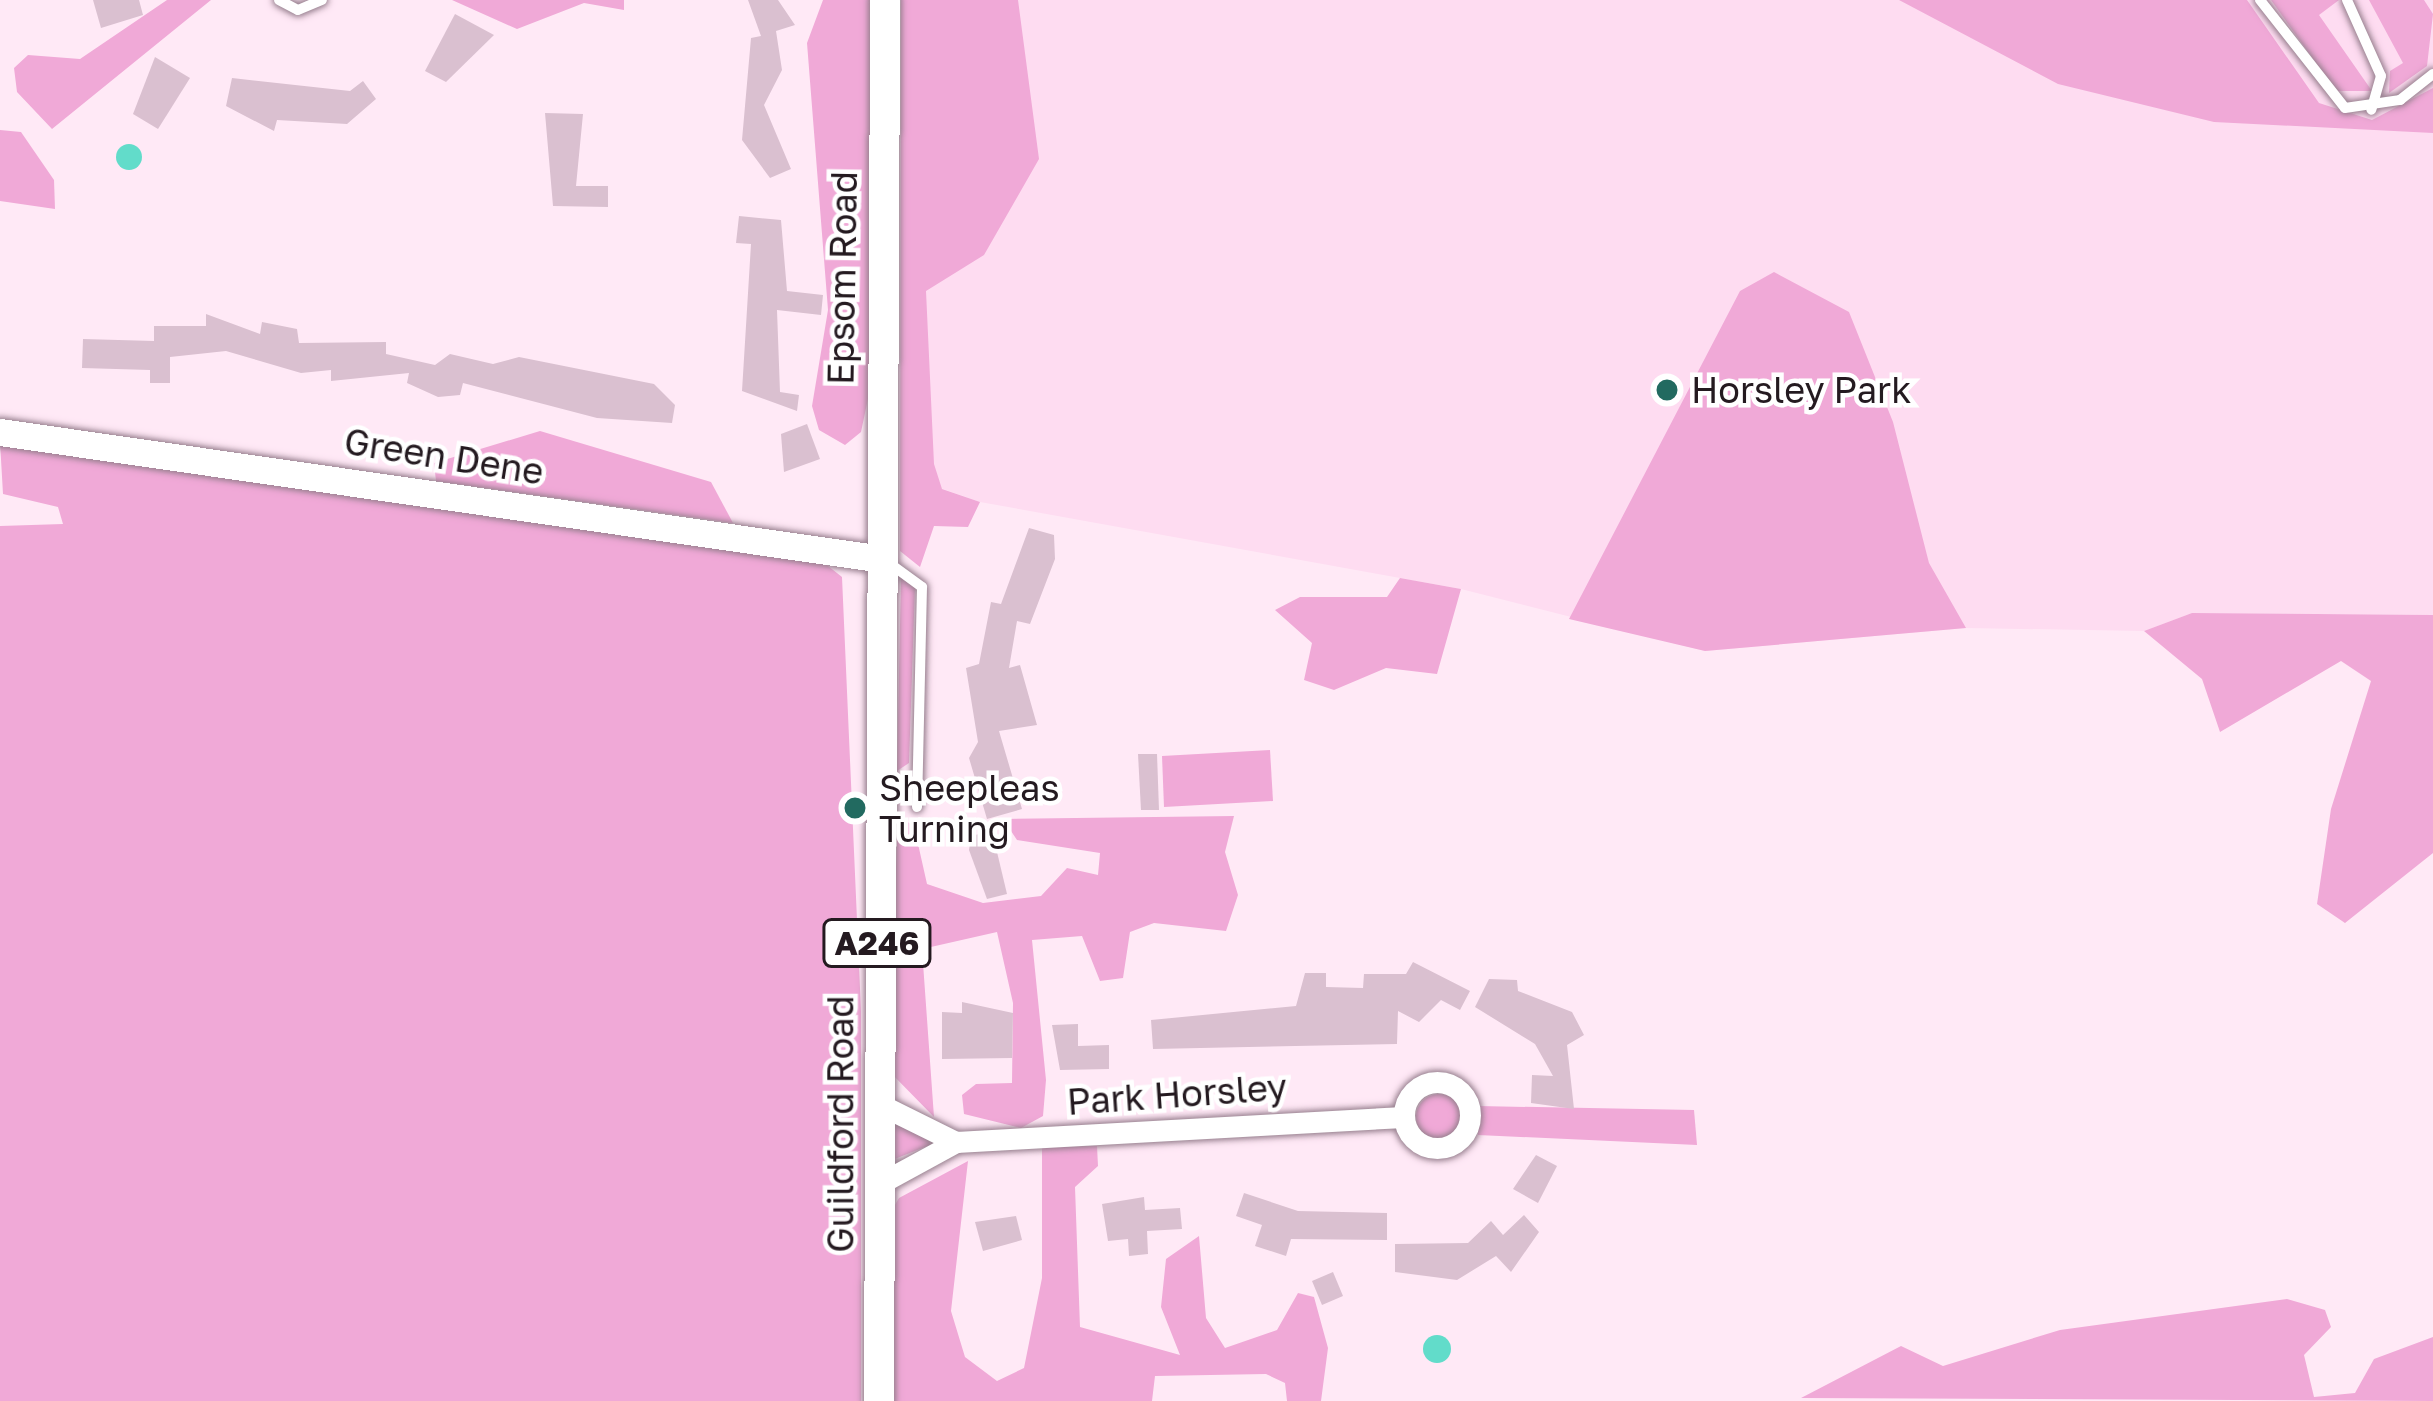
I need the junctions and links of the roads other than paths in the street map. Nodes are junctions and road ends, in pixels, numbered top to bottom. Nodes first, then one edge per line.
1 (279, 0) edge
2 (322, 0) edge
3 (885, 0) edge
4 (2260, 0) edge
5 (2347, 0) edge
6 (2433, 74) edge
7 (2372, 110) junction
8 (0, 432) edge
9 (875, 558) junction
10 (917, 807) dead end
11 (879, 1104) junction
12 (1403, 1117) dead end
13 (956, 1142) junction
14 (879, 1184) junction
15 (879, 1401) edge

1 - 2 lane
3 - 9 main road, Epsom Road / A246
4 - 7 lane
5 - 7 lane
6 - 7 lane
8 - 9 street, Green Dene
9 - 10 lane
9 - 11 main road, Guildford Road / A246
11 - 13 street, Park Horsley
11 - 14 main road, Guildford Road / A246
12 - 13 street, Park Horsley
13 - 14 street, Park Horsley
14 - 15 main road, Guildford Road / A246

